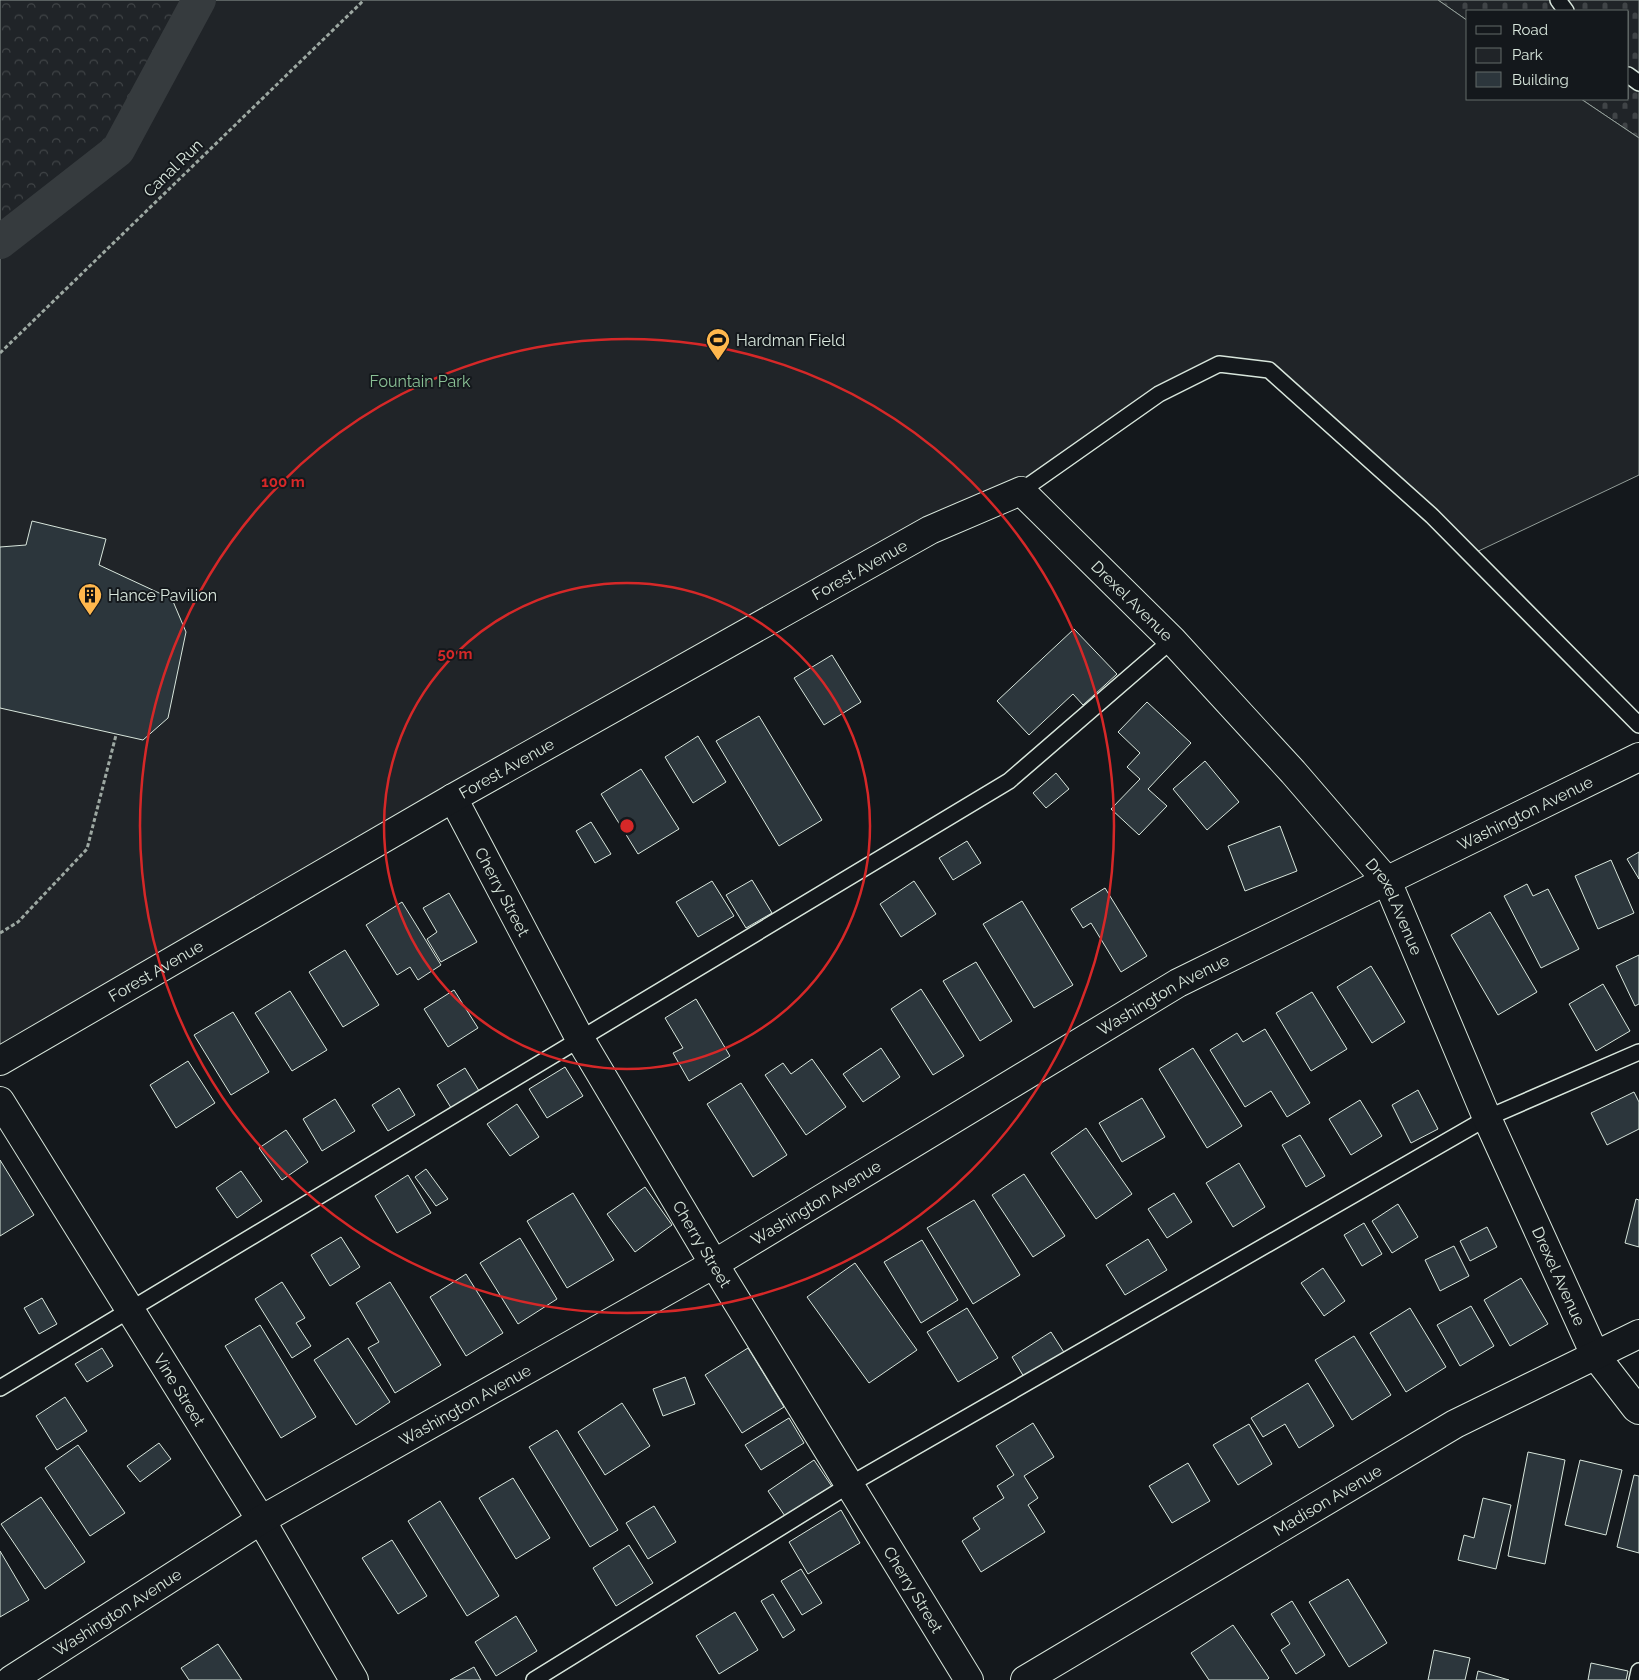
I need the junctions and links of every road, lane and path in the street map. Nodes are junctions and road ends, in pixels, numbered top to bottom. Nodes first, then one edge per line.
1 (364, 0) edge
2 (0, 354) edge
3 (1021, 491) junction
4 (1172, 640) junction
5 (1639, 725) edge
6 (116, 734) dead end
7 (1639, 757) edge
8 (453, 798) junction
9 (1387, 881) junction
10 (0, 933) edge
11 (580, 1039) junction
12 (1639, 1052) edge
13 (0, 1061) edge
14 (0, 1101) edge
15 (1487, 1118) junction
16 (714, 1264) junction
17 (130, 1309) junction
18 (1639, 1334) edge
19 (1595, 1355) junction
20 (0, 1388) edge
21 (1639, 1410) edge
22 (849, 1484) junction
23 (261, 1520) junction
24 (1639, 1670) edge
25 (11, 1680) edge
26 (354, 1680) edge
27 (534, 1680) edge
28 (969, 1680) edge
29 (1025, 1680) edge
30 (1637, 1680) edge

1 - 2 path, Canal Run
3 - 4 street, Drexel Avenue
3 - 5 lane
3 - 8 street, Forest Avenue
4 - 9 street, Drexel Avenue
4 - 11 lane
6 - 10 path
7 - 9 street, Washington Avenue
8 - 11 street, Cherry Street
8 - 13 street, Forest Avenue
9 - 15 street, Drexel Avenue
9 - 16 street, Washington Avenue
11 - 16 street, Cherry Street
11 - 17 lane
12 - 15 lane
14 - 17 street, Vine Street
15 - 19 street, Drexel Avenue
15 - 22 lane
16 - 22 street, Cherry Street
16 - 23 street, Washington Avenue
17 - 20 lane
17 - 23 street, Vine Street
18 - 19 street, Madison Avenue
19 - 21 street, Drexel Avenue
19 - 29 street, Madison Avenue
22 - 27 lane
22 - 28 street, Cherry Street
23 - 25 street, Washington Avenue
23 - 26 street, Vine Street
24 - 30 lane

